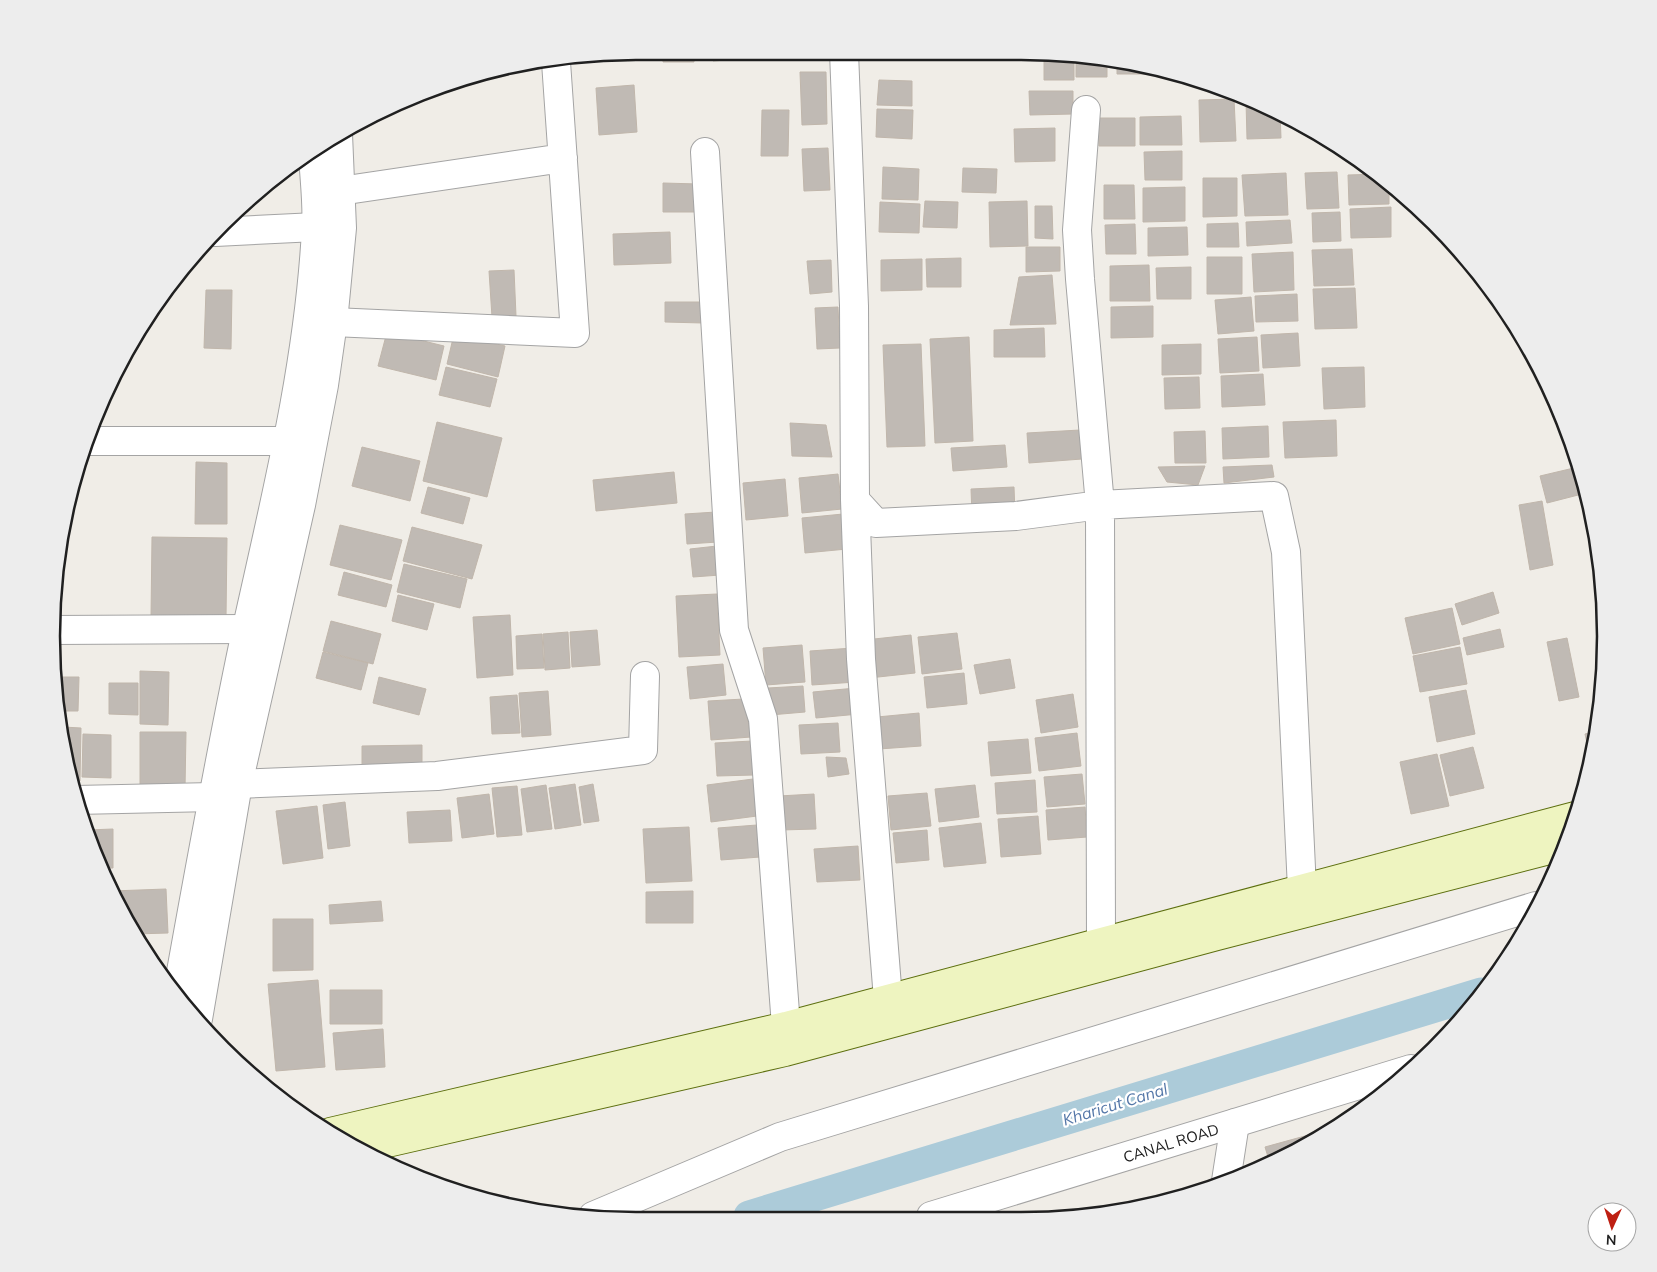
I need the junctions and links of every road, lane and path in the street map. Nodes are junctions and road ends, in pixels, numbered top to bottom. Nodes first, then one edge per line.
1 (844, 60) edge
2 (556, 66) edge
3 (1086, 110) dead end
4 (338, 143) edge
5 (705, 152) dead end
6 (563, 158) junction
7 (313, 159) edge
8 (340, 191) junction
9 (316, 227) junction
10 (227, 231) edge
11 (333, 322) junction
12 (95, 441) edge
13 (287, 441) junction
14 (855, 500) junction
15 (1100, 505) junction
16 (247, 629) junction
17 (60, 630) edge
18 (645, 676) dead end
19 (238, 784) junction
20 (213, 797) junction
21 (85, 800) edge
22 (1567, 818) edge
23 (1556, 848) edge
24 (1302, 889) junction
25 (1529, 908) edge
26 (1101, 942) junction
27 (178, 986) edge
28 (888, 999) junction
29 (199, 1012) edge
30 (786, 1026) junction
31 (1395, 1074) edge
32 (1235, 1123) junction
33 (340, 1130) edge
34 (370, 1147) edge
35 (1227, 1173) edge
36 (604, 1211) edge
37 (944, 1212) edge

1 - 14 street
2 - 6 street
3 - 15 street
4 - 8 street
5 - 30 street
6 - 8 street
6 - 11 street
7 - 9 street
8 - 11 street
9 - 10 street
9 - 13 street
11 - 19 street
12 - 13 street
13 - 16 street
14 - 15 street
14 - 28 street
15 - 24 street
15 - 26 street
16 - 17 street
16 - 20 street
18 - 19 street
19 - 29 street
20 - 21 street
20 - 27 street
22 - 24 main road
23 - 34 main road
24 - 26 main road
25 - 36 street
26 - 28 main road
28 - 30 main road
30 - 33 main road
31 - 32 street, CANAL ROAD
32 - 35 street
32 - 37 street, CANAL ROAD

